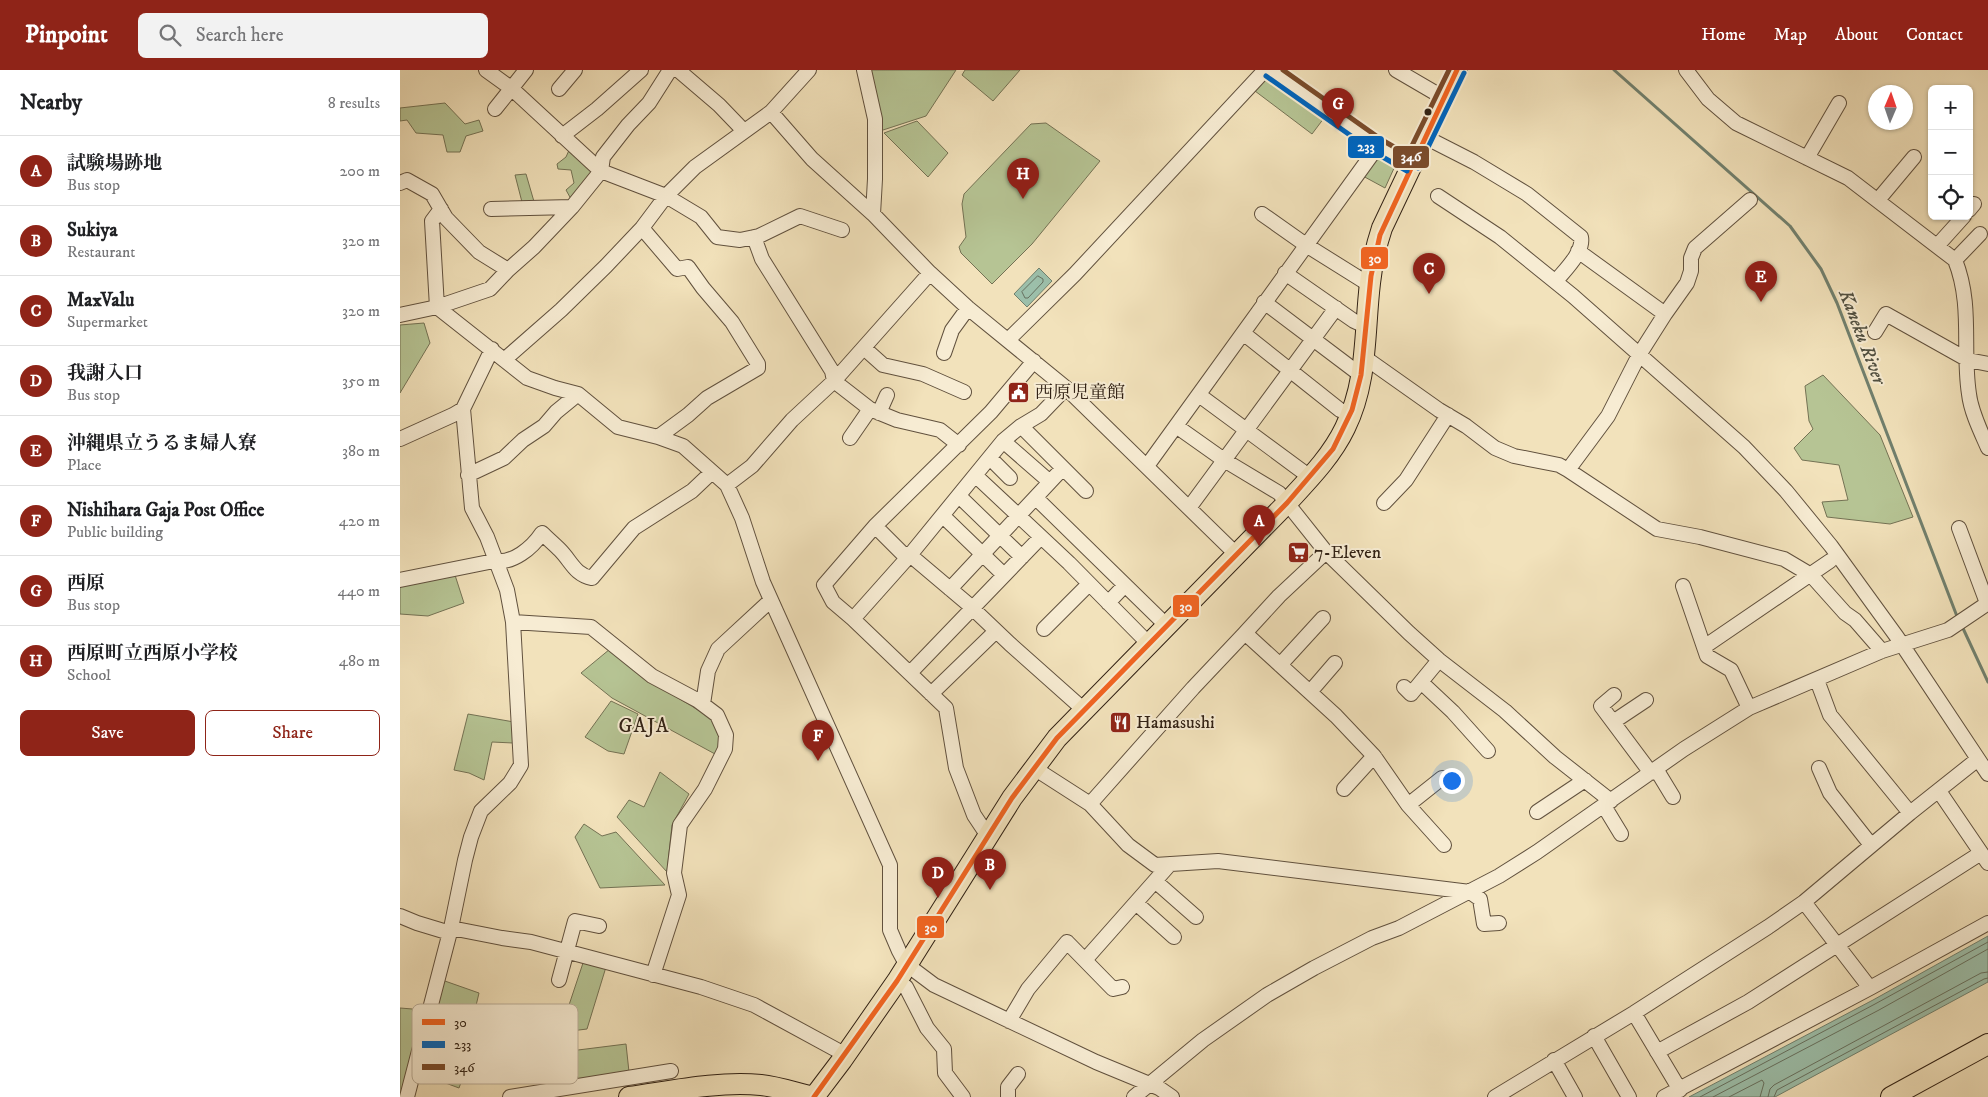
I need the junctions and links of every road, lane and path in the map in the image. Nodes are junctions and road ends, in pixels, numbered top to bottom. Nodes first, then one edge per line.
1 (486, 70) edge
2 (526, 70) edge
3 (641, 70) edge
4 (670, 70) edge
5 (678, 70) edge
6 (808, 70) edge
7 (864, 70) edge
8 (1266, 70) edge
9 (1270, 70) edge
10 (1396, 70) edge
11 (1457, 70) edge
12 (1686, 70) edge
13 (571, 71) edge
14 (511, 88) junction
15 (558, 88) dead end
16 (1444, 98) junction
17 (1839, 103) dead end
18 (495, 109) dead end
19 (771, 112) junction
20 (744, 131) junction
21 (562, 136) junction
22 (1424, 137) junction
23 (1378, 146) junction
24 (1914, 157) dead end
25 (1807, 158) junction
26 (1411, 165) junction
27 (601, 171) junction
28 (400, 183) edge
29 (666, 196) junction
30 (1438, 196) dead end
31 (1750, 200) dead end
32 (1878, 200) junction
33 (491, 208) dead end
34 (572, 208) junction
35 (441, 209) junction
36 (873, 214) junction
37 (1262, 214) dead end
38 (1960, 220) edge
39 (642, 228) junction
40 (842, 230) dead end
41 (1980, 234) dead end
42 (754, 237) junction
43 (1306, 246) junction
44 (1937, 246) junction
45 (1578, 251) junction
46 (1955, 260) junction
47 (508, 270) junction
48 (930, 273) junction
49 (1285, 273) junction
50 (1556, 281) junction
51 (1370, 284) junction
52 (1264, 302) junction
53 (437, 308) junction
54 (968, 308) junction
55 (1336, 308) junction
56 (1665, 314) junction
57 (400, 315) edge
58 (1367, 327) junction
59 (1874, 332) dead end
60 (1243, 333) junction
61 (1313, 339) junction
62 (1008, 340) junction
63 (864, 348) junction
64 (492, 349) junction
65 (944, 353) dead end
66 (1639, 355) junction
67 (504, 360) junction
68 (1968, 360) junction
69 (1034, 361) junction
70 (1988, 364) edge
71 (1363, 367) junction
72 (1289, 370) junction
73 (834, 382) junction
74 (1066, 388) junction
75 (964, 392) dead end
76 (578, 394) junction
77 (887, 395) dead end
78 (1199, 395) junction
79 (463, 409) junction
80 (874, 411) junction
81 (1351, 415) junction
82 (1448, 415) junction
83 (1022, 426) junction
84 (1176, 426) junction
85 (1246, 429) junction
86 (658, 437) junction
87 (850, 438) dead end
88 (400, 439) edge
89 (1003, 441) junction
90 (959, 445) junction
91 (1988, 448) edge
92 (990, 458) junction
93 (1224, 460) junction
94 (1147, 466) junction
95 (1063, 468) junction
96 (1568, 470) junction
97 (711, 473) junction
98 (468, 475) junction
99 (976, 476) junction
100 (1310, 477) junction
101 (1010, 478) dead end
102 (1050, 482) junction
103 (728, 485) junction
104 (1086, 491) dead end
105 (959, 496) junction
106 (1036, 498) junction
107 (1286, 503) junction
108 (1384, 504) dead end
109 (1189, 508) junction
110 (1018, 515) junction
111 (942, 516) junction
112 (876, 526) junction
113 (1959, 528) dead end
114 (1000, 536) junction
115 (1042, 537) junction
116 (1080, 542) junction
117 (1326, 552) junction
118 (1236, 554) junction
119 (910, 555) junction
120 (983, 555) junction
121 (1022, 557) junction
122 (1064, 558) junction
123 (494, 561) junction
124 (1830, 561) dead end
125 (1004, 575) junction
126 (1811, 575) junction
127 (400, 580) edge
128 (1089, 584) junction
129 (1125, 585) junction
130 (1682, 586) dead end
131 (950, 589) junction
132 (771, 600) junction
133 (1108, 603) junction
134 (1988, 603) edge
135 (972, 608) junction
136 (1323, 618) dead end
137 (853, 619) junction
138 (513, 622) junction
139 (1166, 625) junction
140 (1044, 629) dead end
141 (996, 631) junction
142 (1245, 634) junction
143 (1148, 643) junction
144 (1903, 645) junction
145 (1704, 647) junction
146 (1882, 651) junction
147 (1439, 660) junction
148 (1335, 663) dead end
149 (1280, 665) junction
150 (910, 673) junction
151 (1817, 680) junction
152 (1421, 682) junction
153 (1404, 687) dead end
154 (1310, 692) junction
155 (931, 694) junction
156 (1614, 695) dead end
157 (1646, 700) dead end
158 (703, 704) junction
159 (1749, 708) junction
160 (1083, 710) junction
161 (1613, 722) junction
162 (1488, 751) dead end
163 (1374, 756) junction
164 (1978, 759) junction
165 (1034, 768) junction
166 (1819, 768) dead end
167 (1653, 771) junction
168 (1988, 774) edge
169 (1442, 778) dead end
170 (1584, 780) junction
171 (1344, 789) dead end
172 (1939, 791) junction
173 (1673, 797) dead end
174 (1090, 804) junction
175 (1608, 804) junction
176 (1408, 805) junction
177 (1537, 812) dead end
178 (1910, 813) junction
179 (1621, 834) dead end
180 (988, 836) junction
181 (1444, 845) dead end
182 (1872, 845) junction
183 (1985, 858) edge
184 (1170, 864) junction
185 (1155, 881) junction
186 (1470, 892) junction
187 (1804, 902) junction
188 (1136, 903) junction
189 (400, 916) edge
190 (1196, 917) dead end
191 (1988, 923) edge
192 (1499, 924) dead end
193 (600, 926) dead end
194 (451, 930) junction
195 (1174, 937) dead end
196 (1837, 946) junction
197 (568, 951) junction
198 (1085, 960) junction
199 (902, 972) junction
200 (653, 975) junction
201 (559, 980) dead end
202 (1870, 988) junction
203 (1114, 991) dead end
204 (432, 1004) edge
205 (1634, 1013) junction
206 (1009, 1021) junction
207 (1594, 1036) junction
208 (1988, 1044) edge
209 (1657, 1052) junction
210 (846, 1055) junction
211 (1554, 1060) junction
212 (671, 1071) dead end
213 (1018, 1074) dead end
214 (412, 1078) edge
215 (1148, 1084) junction
216 (1680, 1090) junction
217 (1514, 1092) edge
218 (407, 1097) edge
219 (510, 1097) edge
220 (629, 1097) edge
221 (814, 1097) edge
222 (963, 1097) edge
223 (1008, 1097) edge
224 (1134, 1097) edge
225 (1172, 1097) edge
226 (1495, 1097) edge
227 (1575, 1097) edge
228 (1629, 1097) edge
229 (1664, 1097) edge
230 (1891, 1097) edge

1 - 14 street
2 - 14 street
3 - 21 street
4 - 27 street
5 - 20 street
6 - 19 street
7 - 36 street
8 - 62 street
9 - 23 street
10 - 16 street
11 - 16 highway
12 - 25 street
13 - 15 street
14 - 18 street
14 - 21 street
16 - 22 highway
17 - 25 street
19 - 20 street
19 - 36 street
20 - 29 street
21 - 27 street
22 - 26 highway
22 - 45 street
23 - 26 street
23 - 43 street
24 - 32 street
25 - 32 street
26 - 51 highway
27 - 29 street
27 - 34 street
28 - 35 street
29 - 39 street
29 - 42 street
30 - 50 street
31 - 56 street
32 - 44 street
33 - 34 street
34 - 47 street
35 - 47 street
35 - 53 street
36 - 48 street
37 - 43 street
38 - 44 street
39 - 67 street
39 - 86 street
40 - 42 street
41 - 46 street
42 - 73 street
43 - 49 street
43 - 51 street
44 - 46 street
45 - 50 street
45 - 56 street
46 - 68 street
47 - 53 street
48 - 54 street
48 - 63 street
49 - 52 street
49 - 55 street
50 - 66 street
51 - 58 highway
52 - 60 street
52 - 61 street
53 - 57 street
53 - 64 street
54 - 62 street
54 - 65 street
55 - 58 street
55 - 61 street
56 - 66 street
58 - 71 highway
59 - 68 street
60 - 72 street
60 - 78 street
61 - 71 street
61 - 72 street
62 - 69 street
63 - 73 street
63 - 75 street
64 - 67 street
64 - 79 street
66 - 96 street
66 - 144 street
67 - 76 street
68 - 70 street
68 - 91 street
69 - 74 street
69 - 90 street
71 - 81 highway
71 - 82 street
72 - 81 street
72 - 85 street
73 - 80 street
73 - 103 street
74 - 83 street
74 - 94 street
76 - 86 street
76 - 98 street
77 - 80 street
78 - 84 street
78 - 85 street
79 - 88 street
79 - 98 street
80 - 87 street
80 - 90 street
81 - 100 highway
82 - 96 street
82 - 108 street
83 - 89 street
83 - 95 street
84 - 93 street
84 - 94 street
85 - 93 street
85 - 100 street
86 - 97 street
89 - 92 street
89 - 102 street
90 - 112 street
92 - 99 street
92 - 101 street
93 - 107 street
93 - 109 street
94 - 109 street
95 - 102 street
95 - 104 street
96 - 126 street
97 - 103 street
97 - 123 street
98 - 123 street
99 - 105 street
99 - 110 street
100 - 107 highway
102 - 106 street
103 - 132 street
105 - 111 street
105 - 114 street
106 - 110 street
106 - 116 street
107 - 117 street
107 - 118 highway
109 - 118 street
110 - 114 street
110 - 115 street
111 - 119 street
111 - 120 street
112 - 119 street
112 - 137 street
113 - 134 street
114 - 120 street
114 - 121 street
115 - 121 street
115 - 122 street
116 - 122 street
116 - 129 street
117 - 142 street
117 - 147 street
118 - 139 highway
119 - 131 street
119 - 137 street
120 - 125 street
120 - 131 street
121 - 125 street
122 - 128 street
123 - 127 street
123 - 138 street
124 - 126 street
125 - 135 street
126 - 145 street
126 - 146 street
128 - 133 street
128 - 140 street
129 - 133 street
129 - 139 street
130 - 145 street
131 - 135 street
132 - 158 street
132 - 199 street
133 - 143 street
134 - 144 street
135 - 141 street
135 - 150 street
136 - 149 street
137 - 150 street
138 - 158 street
138 - 194 street
139 - 143 highway
141 - 155 street
141 - 160 street
142 - 149 street
142 - 174 street
143 - 160 highway
144 - 146 street
144 - 164 street
145 - 159 street
146 - 151 street
147 - 152 street
147 - 170 street
148 - 154 street
149 - 154 street
150 - 155 street
151 - 159 street
151 - 178 street
152 - 153 street
152 - 162 street
154 - 163 street
155 - 180 street
156 - 161 street
157 - 161 street
158 - 200 street
159 - 167 street
160 - 165 highway
161 - 167 street
163 - 171 street
163 - 176 street
164 - 168 street
164 - 172 street
165 - 174 street
165 - 180 highway
166 - 182 street
167 - 173 street
167 - 175 street
169 - 176 street
170 - 175 street
170 - 177 street
172 - 178 street
172 - 183 street
174 - 184 street
175 - 179 street
175 - 186 street
176 - 181 street
178 - 182 street
180 - 199 highway
182 - 187 street
183 - 196 street
184 - 185 street
184 - 186 street
185 - 188 street
185 - 190 street
186 - 192 street
186 - 215 street
187 - 196 street
187 - 205 street
188 - 195 street
188 - 198 street
189 - 194 street
191 - 202 street
193 - 197 street
194 - 197 street
194 - 204 street
196 - 202 street
196 - 209 street
197 - 200 street
197 - 201 street
198 - 203 street
198 - 206 street
199 - 206 street
199 - 210 highway
199 - 222 street
200 - 210 street
202 - 216 street
205 - 207 street
205 - 209 street
206 - 215 street
207 - 211 street
207 - 228 street
208 - 230 highway
209 - 216 street
210 - 221 highway
211 - 217 street
211 - 227 street
212 - 219 street
213 - 223 street
214 - 218 street
215 - 224 street
215 - 225 street
216 - 229 street
217 - 226 street
220 - 221 highway

